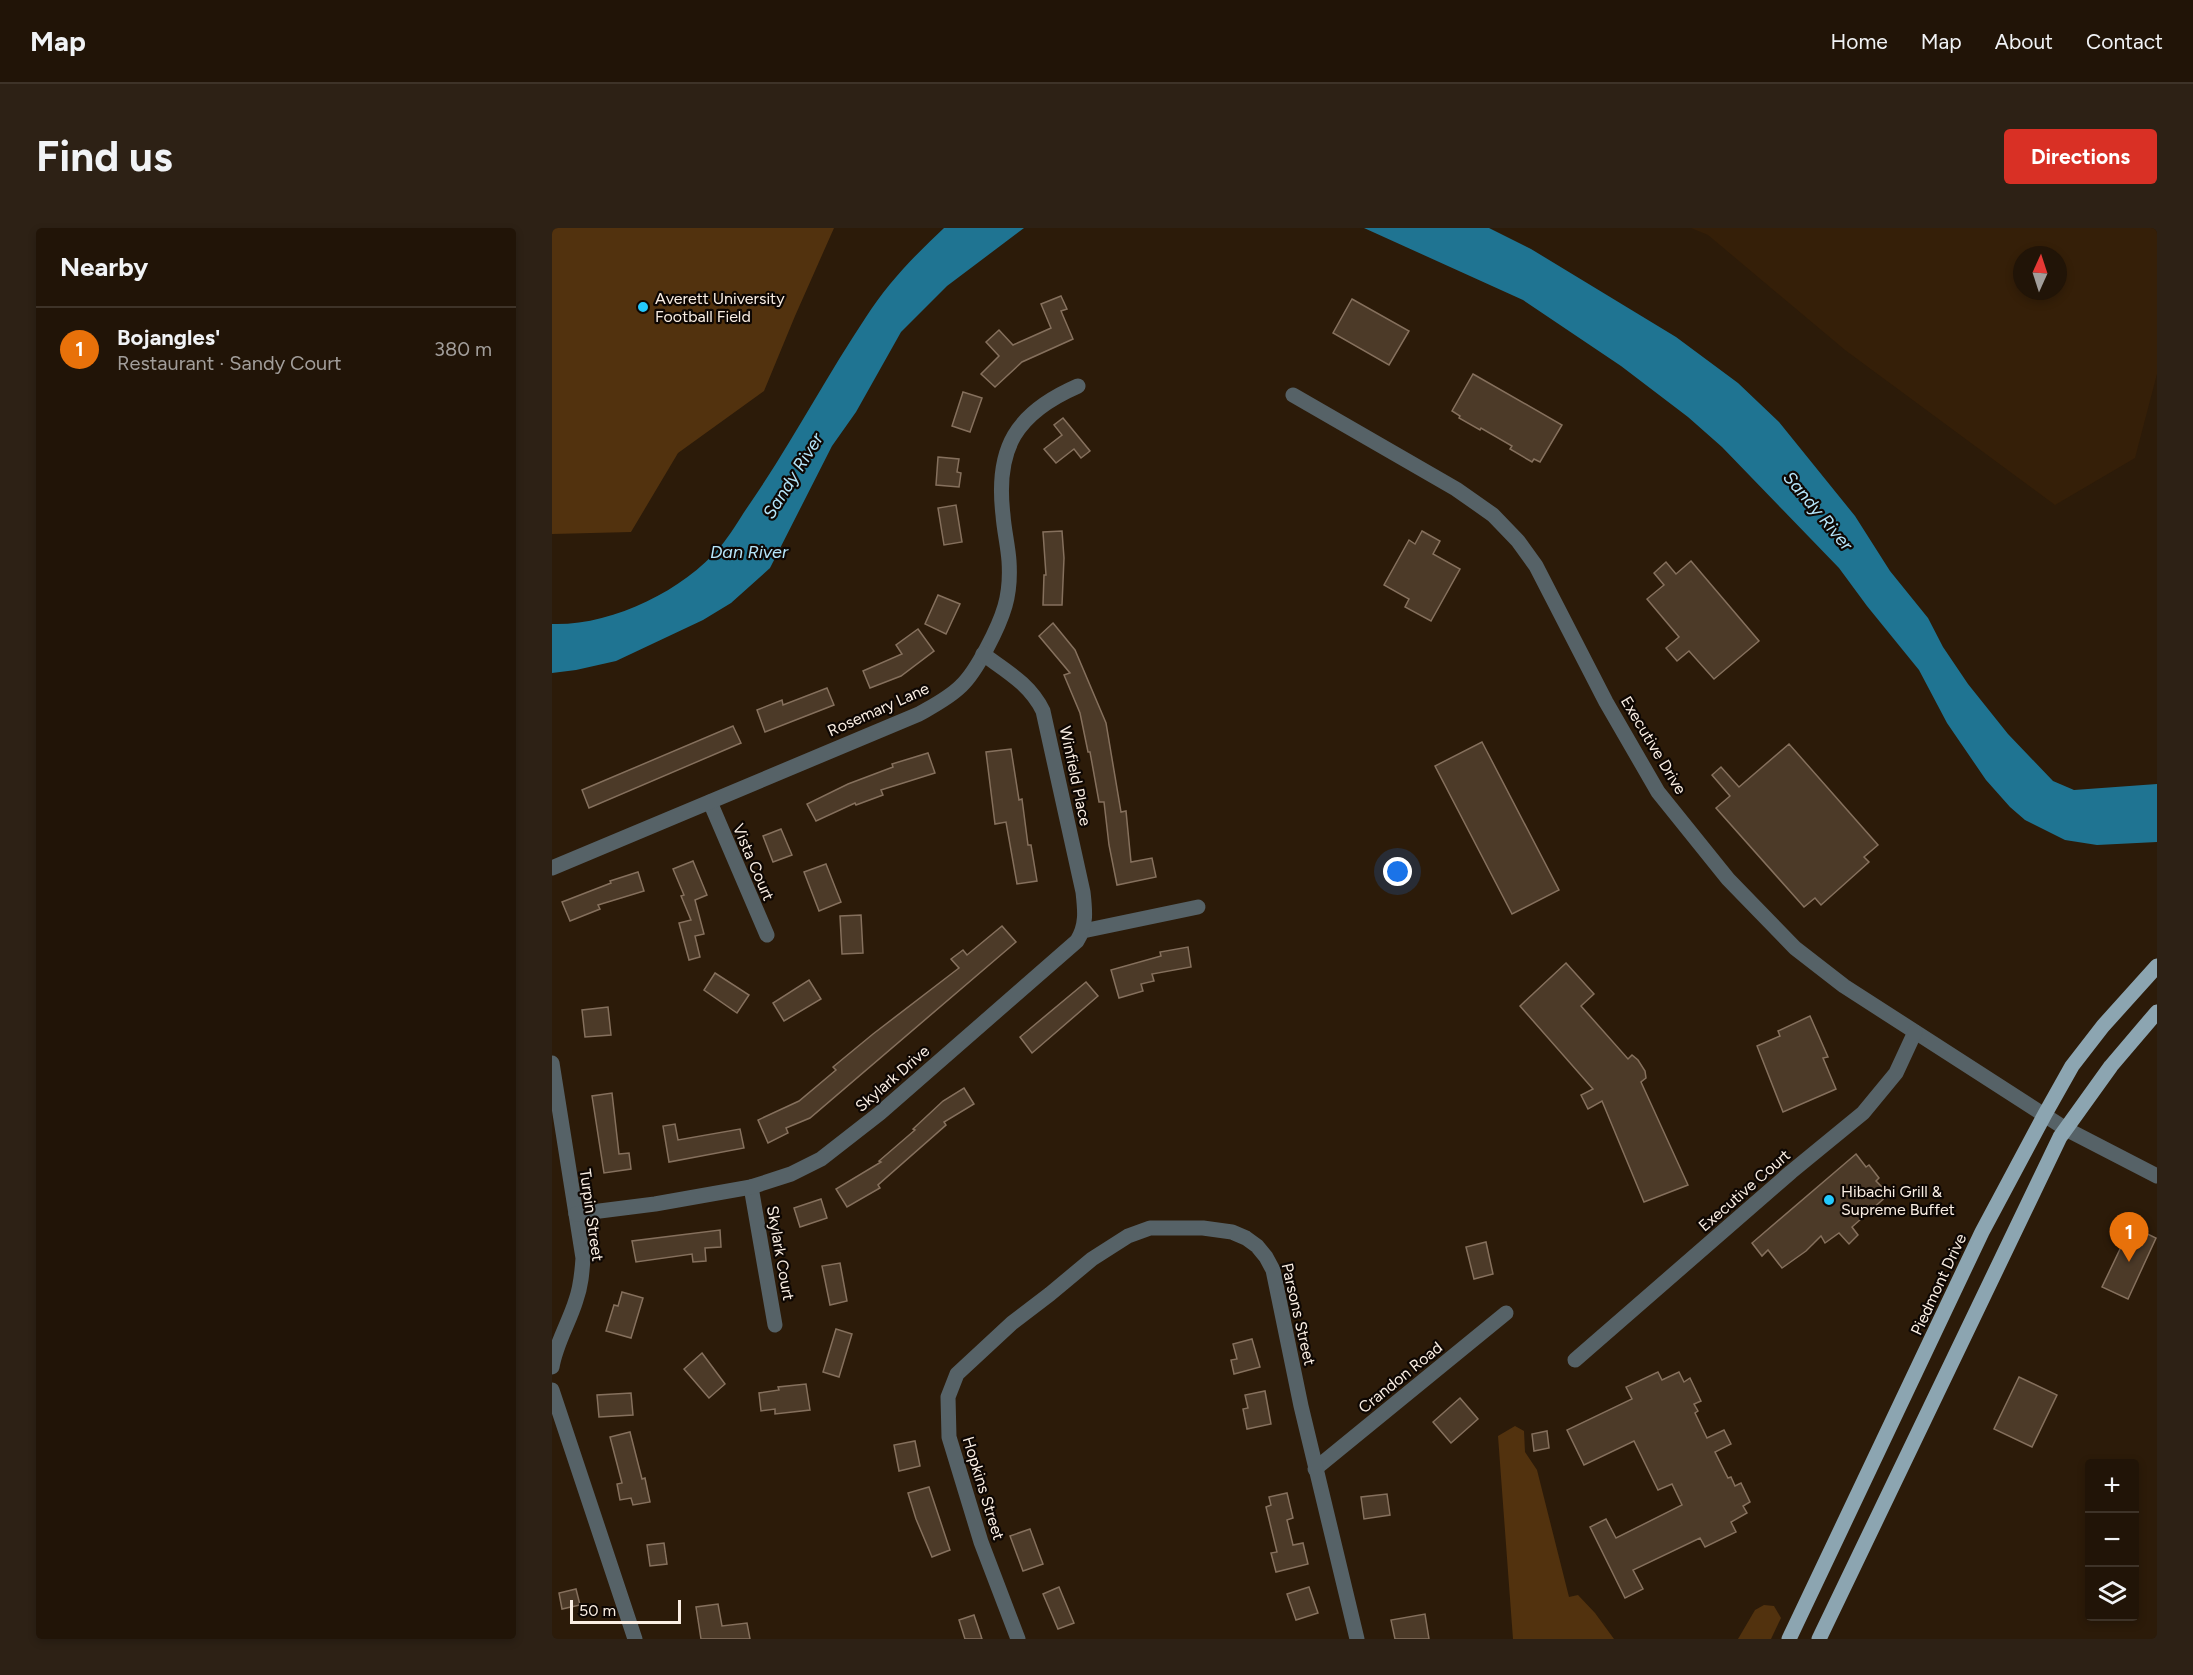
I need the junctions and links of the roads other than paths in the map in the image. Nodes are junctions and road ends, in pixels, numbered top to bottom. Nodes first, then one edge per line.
1 (1078, 386) dead end
2 (1293, 395) dead end
3 (983, 654) junction
4 (710, 802) junction
5 (552, 868) edge
6 (1198, 908) dead end
7 (1083, 931) junction
8 (767, 935) dead end
9 (2157, 966) edge
10 (2157, 1012) edge
11 (1915, 1032) junction
12 (552, 1063) edge
13 (2045, 1114) junction
14 (2066, 1129) junction
15 (2157, 1176) edge
16 (751, 1187) junction
17 (576, 1214) junction
18 (1506, 1313) dead end
19 (775, 1324) dead end
20 (980, 1353) joint
21 (1575, 1360) dead end
22 (552, 1367) edge
23 (552, 1390) edge
24 (1315, 1469) junction
25 (635, 1639) edge
26 (1018, 1639) edge
27 (1357, 1639) edge
28 (1789, 1639) edge
29 (1819, 1639) edge

1 - 3 street, Rosemary Lane
2 - 11 street, Executive Drive
3 - 4 street, Rosemary Lane
3 - 7 street, Winfield Place
4 - 5 street, Rosemary Lane
4 - 8 street, Vista Court
6 - 7 street
7 - 16 street, Skylark Drive
9 - 13 main road, Piedmont Drive
10 - 14 main road
11 - 13 street, Executive Drive
11 - 21 street, Executive Court
12 - 17 street, Turpin Street
13 - 14 street, Executive Drive
13 - 28 main road, Piedmont Drive
14 - 15 street, Executive Drive
14 - 29 main road
16 - 17 street, Skylark Drive
16 - 19 street, Skylark Court
17 - 22 street, Turpin Street
18 - 24 street, Crandon Road
20 - 24 street, Parsons Street
20 - 26 street, Hopkins Street
23 - 25 street
24 - 27 street, Parsons Street

